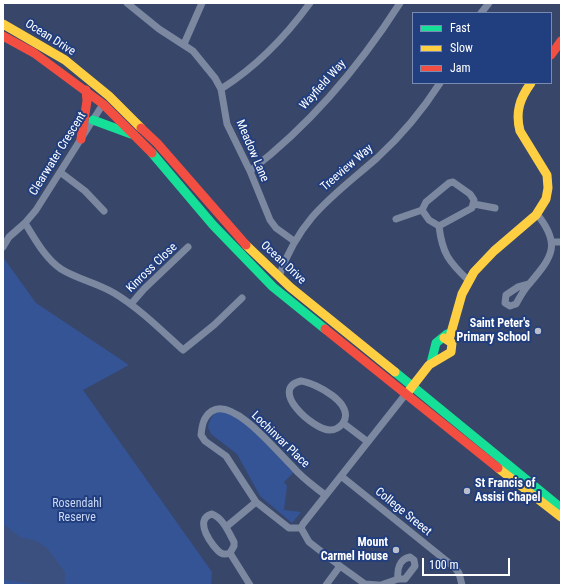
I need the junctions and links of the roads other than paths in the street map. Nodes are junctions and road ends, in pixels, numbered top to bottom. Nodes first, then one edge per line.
1 (127, 3) edge
2 (202, 3) edge
3 (310, 3) edge
4 (400, 3) edge
5 (489, 3) edge
6 (482, 12) edge
7 (3, 24) edge
8 (3, 36) edge
9 (561, 41) edge
10 (184, 44) junction
11 (552, 54) edge
12 (439, 84) edge
13 (530, 84) edge
14 (221, 89) junction
15 (86, 90) junction
16 (109, 96) junction
17 (103, 104) junction
18 (93, 120) junction
19 (136, 136) junction
20 (81, 139) junction
21 (250, 171) junction
22 (60, 172) junction
23 (474, 204) junction
24 (495, 208) dead end
25 (422, 210) junction
26 (104, 211) dead end
27 (537, 214) junction
28 (396, 220) dead end
29 (25, 223) junction
30 (439, 226) junction
31 (294, 241) junction
32 (552, 242) junction
33 (561, 242) edge
34 (3, 247) edge
35 (188, 247) dead end
36 (279, 276) junction
37 (468, 280) junction
38 (528, 284) dead end
39 (242, 298) dead end
40 (131, 304) junction
41 (447, 339) junction
42 (439, 353) junction
43 (412, 386) junction
44 (405, 395) junction
45 (343, 424) junction
46 (368, 442) junction
47 (341, 476) junction
48 (325, 495) junction
49 (256, 502) junction
50 (561, 508) edge
51 (561, 517) edge
52 (226, 527) junction
53 (301, 528) junction
54 (230, 553) junction
55 (340, 566) junction
56 (402, 579) dead end
57 (250, 585) edge
58 (326, 585) edge
59 (378, 585) edge
60 (381, 585) edge
61 (462, 585) edge

1 - 10 street, Meadow Lane
2 - 10 street
3 - 14 street
4 - 21 street, Wayfield Way
5 - 6 street
7 - 16 main road, Ocean Drive
8 - 15 main road, Ocean Drive
9 - 11 main road
10 - 14 street, Meadow Lane
12 - 31 street, Treeview Way
13 - 27 main road
14 - 21 street, Meadow Lane
15 - 17 main road, Ocean Drive
15 - 20 main road
16 - 17 main road, Clearwater Crescent
16 - 36 main road, Ocean Drive
17 - 18 street, Clearwater Crescent
17 - 19 main road, Ocean Drive
18 - 19 main road
18 - 20 street, Clearwater Crescent
19 - 44 main road, Ocean Drive
20 - 22 street, Clearwater Crescent
21 - 31 street, Meadow Lane
22 - 26 street
22 - 29 street, Clearwater Crescent
23 - 24 street
23 - 25 street
23 - 30 street
25 - 28 street
25 - 30 street
27 - 32 street
27 - 37 main road
29 - 34 street, Clearwater Crescent
29 - 40 street
30 - 37 street
31 - 36 street, Treeview Way
32 - 33 street
32 - 38 street
35 - 40 street, Kinross Close
36 - 43 main road, Ocean Drive
37 - 41 main road
39 - 40 street
41 - 42 main road
41 - 42 main road
42 - 43 main road
43 - 44 main road
43 - 50 main road, Ocean Drive
44 - 46 street
44 - 51 main road, Ocean Drive
45 - 45 street
45 - 46 street
46 - 47 street
47 - 48 street
47 - 61 street, College Sreeet
48 - 49 street, Lochinvar Place
48 - 53 street
49 - 52 street
49 - 53 street, Lochinvar Place
52 - 54 street
52 - 54 street
53 - 55 street
54 - 57 street
55 - 58 street
55 - 59 street
56 - 60 street

